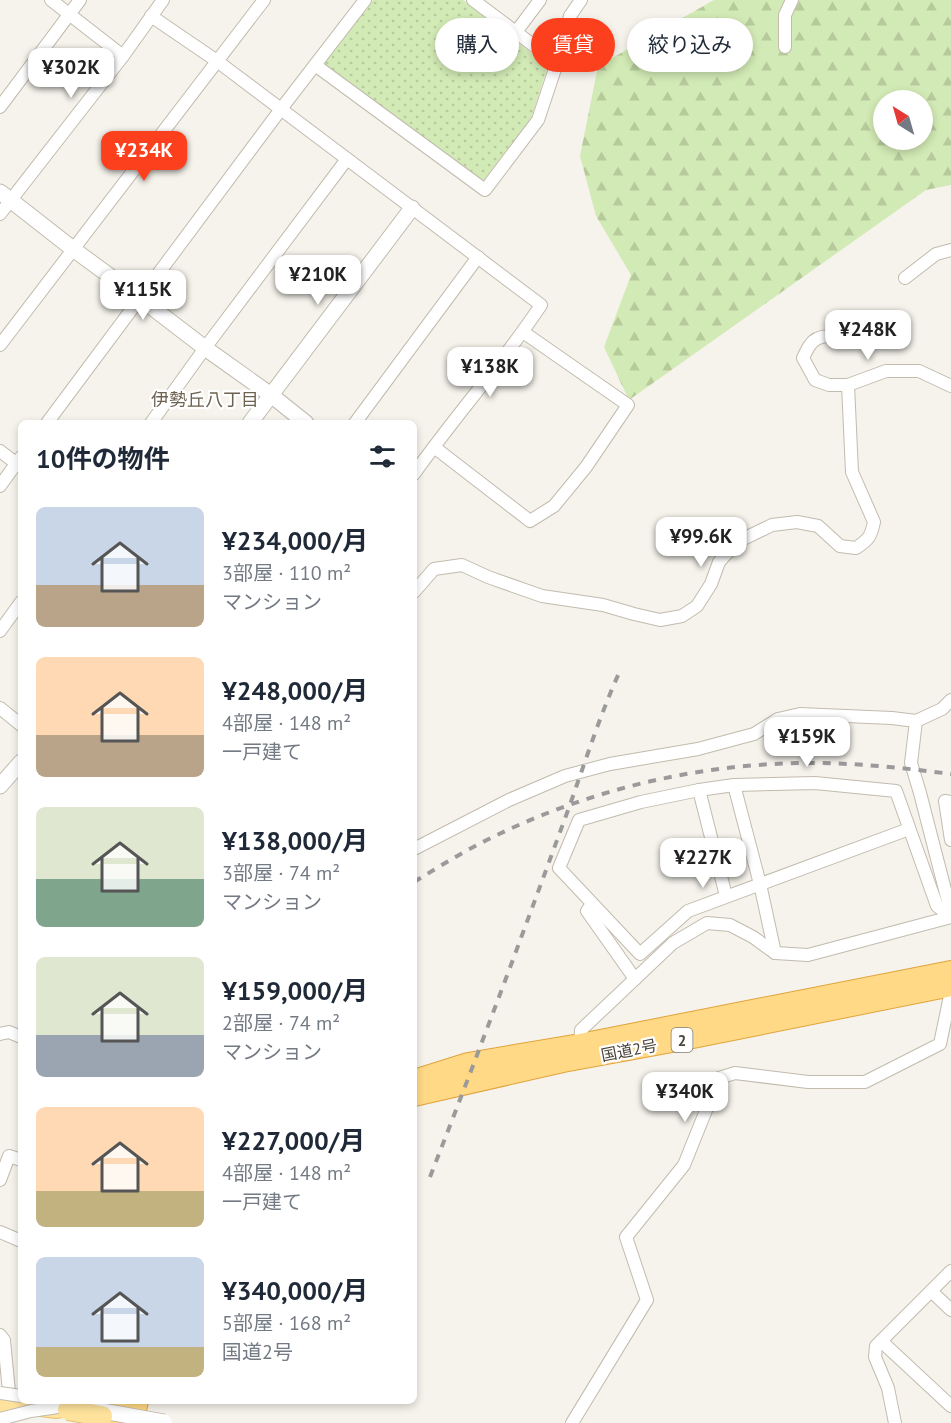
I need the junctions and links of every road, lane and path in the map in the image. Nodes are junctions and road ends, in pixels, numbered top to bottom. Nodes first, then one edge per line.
1 (51, 0) edge
2 (80, 0) edge
3 (163, 0) edge
4 (264, 0) edge
5 (365, 0) edge
6 (473, 0) edge
7 (540, 0) edge
8 (581, 0) edge
9 (792, 0) edge
10 (70, 15) junction
11 (151, 16) junction
12 (497, 18) edge
13 (569, 18) edge
14 (519, 28) edge
15 (519, 34) edge
16 (531, 43) edge
17 (785, 46) dead end
18 (123, 56) junction
19 (218, 61) junction
20 (315, 65) junction
21 (554, 72) edge
22 (0, 107) edge
23 (281, 109) junction
24 (347, 159) junction
25 (6, 196) edge
26 (412, 208) junction
27 (0, 214) edge
28 (73, 249) junction
29 (951, 250) edge
30 (478, 257) junction
31 (905, 278) dead end
32 (141, 298) junction
33 (523, 332) junction
34 (857, 339) dead end
35 (0, 345) edge
36 (205, 348) junction
37 (848, 385) junction
38 (951, 386) edge
39 (271, 395) junction
40 (49, 420) edge
41 (153, 420) edge
42 (252, 420) edge
43 (302, 420) edge
44 (357, 420) edge
45 (434, 447) junction
46 (0, 451) edge
47 (18, 461) edge
48 (18, 463) edge
49 (417, 470) edge
50 (0, 486) edge
51 (417, 589) edge
52 (18, 606) edge
53 (0, 631) edge
54 (951, 700) edge
55 (0, 708) edge
56 (916, 721) junction
57 (18, 723) edge
58 (18, 765) edge
59 (734, 785) junction
60 (0, 786) edge
61 (699, 790) junction
62 (951, 802) edge
63 (909, 829) junction
64 (951, 840) edge
65 (417, 847) edge
66 (760, 884) junction
67 (726, 896) junction
68 (592, 904) junction
69 (951, 915) edge
70 (775, 953) junction
71 (951, 971) edge
72 (635, 980) junction
73 (951, 986) edge
74 (951, 991) edge
75 (0, 1034) edge
76 (18, 1036) edge
77 (580, 1044) junction
78 (417, 1079) edge
79 (417, 1095) edge
80 (18, 1159) edge
81 (0, 1180) edge
82 (0, 1232) edge
83 (18, 1240) edge
84 (951, 1271) edge
85 (931, 1291) junction
86 (951, 1310) edge
87 (0, 1335) edge
88 (881, 1341) junction
89 (6, 1402) edge
90 (27, 1404) edge
91 (56, 1404) edge
92 (134, 1404) edge
93 (951, 1406) edge
94 (69, 1408) junction
95 (119, 1417) edge
96 (167, 1422) edge
97 (572, 1423) edge
98 (895, 1423) edge

1 - 10 street
2 - 10 street
3 - 11 street
4 - 19 street
5 - 20 street
6 - 12 street
7 - 14 street
8 - 13 street
9 - 17 street
10 - 18 street
10 - 22 street
11 - 18 street
11 - 19 street
15 - 16 street
18 - 25 street
19 - 23 street
19 - 28 street
20 - 21 street
20 - 23 street
23 - 24 street
23 - 32 street
24 - 26 street
24 - 36 street
25 - 27 street
25 - 28 street
26 - 30 street
26 - 39 street
28 - 32 street
28 - 35 street
29 - 31 street
30 - 33 street
30 - 44 street
32 - 36 street
32 - 40 street
33 - 45 street
33 - 45 street
34 - 37 street
36 - 39 street
36 - 41 street
37 - 38 street
37 - 51 street
39 - 42 street
39 - 43 street
45 - 49 street
46 - 47 street
48 - 50 street
52 - 53 street
54 - 56 street
55 - 57 street
56 - 65 street
56 - 69 street
58 - 60 street
59 - 61 street
59 - 63 street
59 - 66 street
61 - 67 street
61 - 68 street
62 - 64 street
63 - 66 street
63 - 69 street
66 - 67 street
66 - 70 street
67 - 68 street
68 - 72 street
69 - 70 street
70 - 72 street
71 - 77 highway, 国道2号 / 2
72 - 77 street
73 - 79 highway, 国道2号 / 2
74 - 97 street
75 - 76 street
77 - 78 highway, 国道2号 / 2
80 - 81 street
82 - 83 street
84 - 85 street
85 - 86 street
85 - 88 street
87 - 89 street
88 - 93 street
88 - 98 street
90 - 94 main road
91 - 94 street, bridge
92 - 95 highway
94 - 95 main road, bridge
94 - 96 street, bridge

